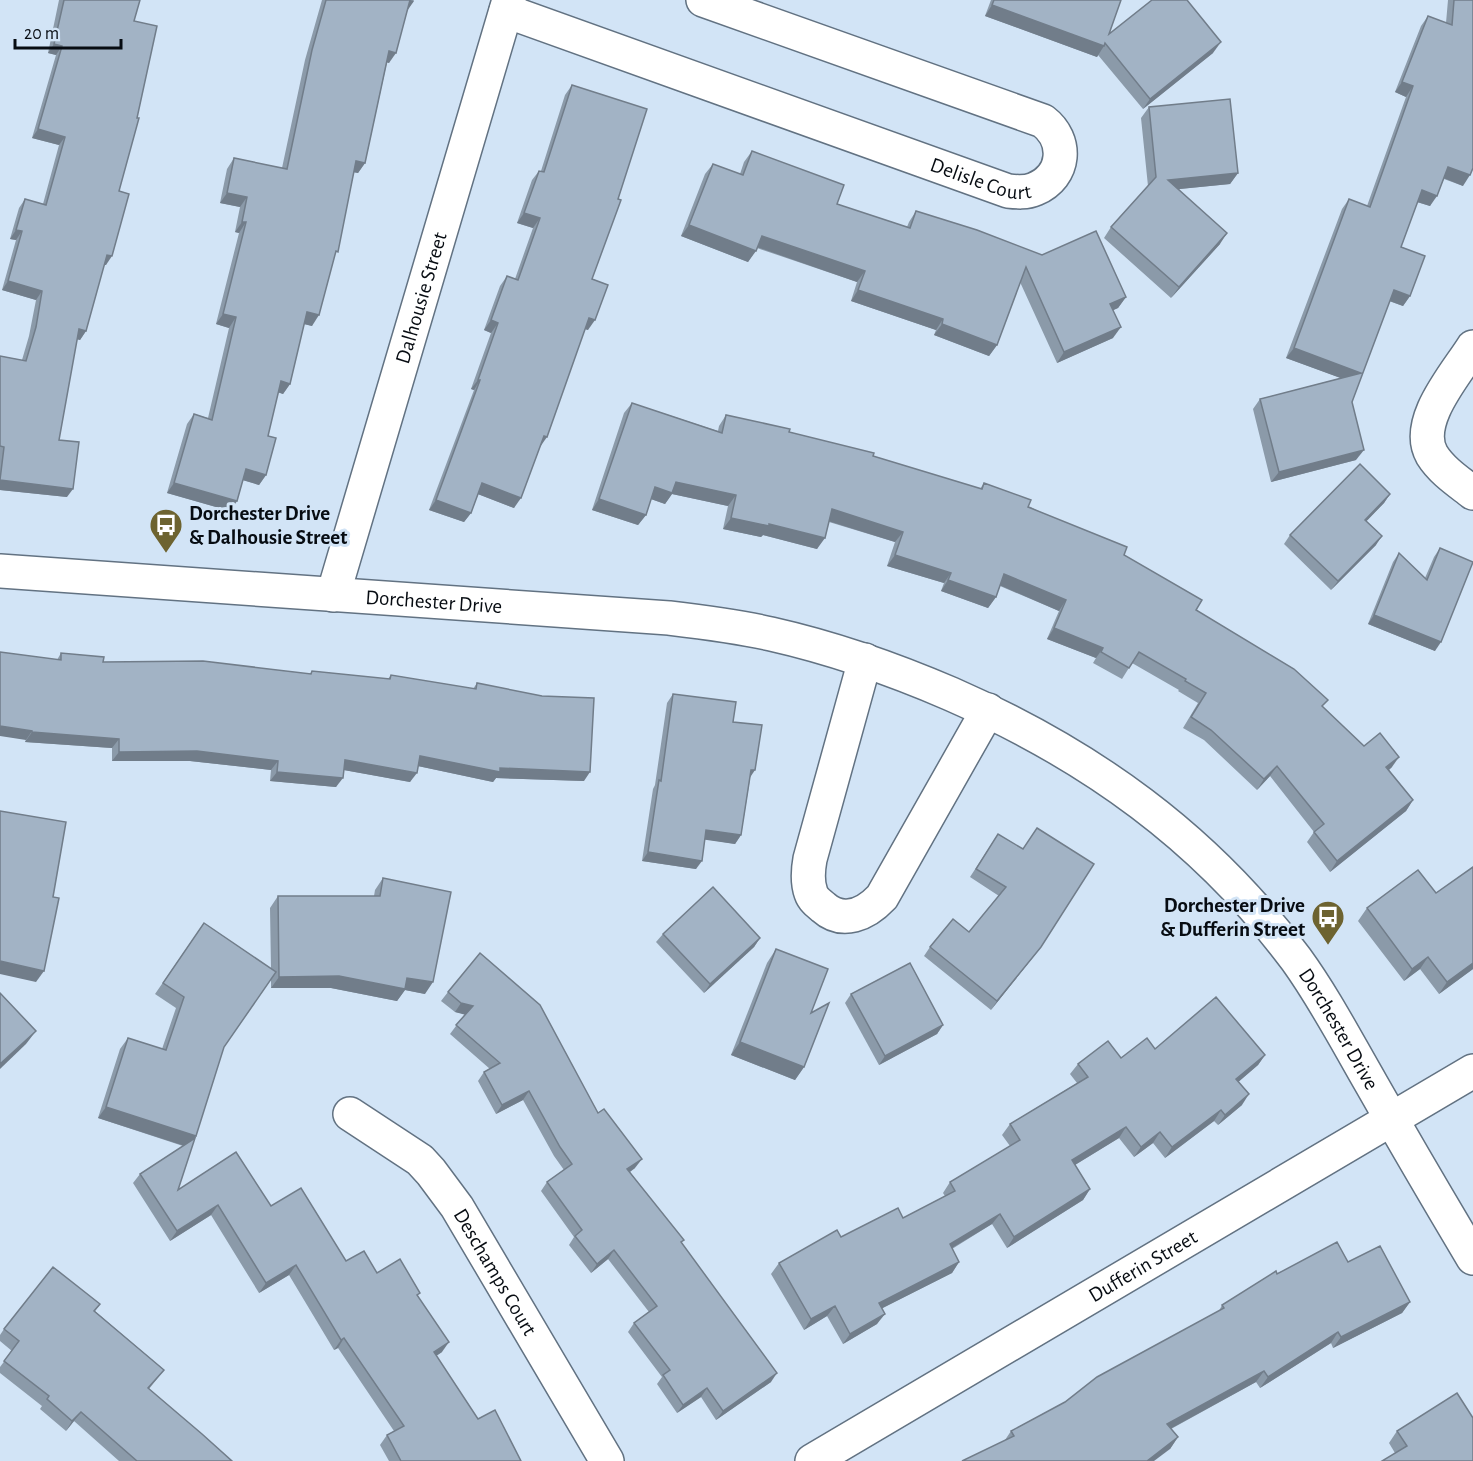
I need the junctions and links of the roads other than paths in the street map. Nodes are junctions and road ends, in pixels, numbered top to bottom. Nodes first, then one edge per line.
1 (703, 0) edge
2 (507, 6) edge
3 (1473, 347) edge
4 (1473, 493) edge
5 (0, 571) edge
6 (333, 595) junction
7 (865, 660) junction
8 (988, 710) junction
9 (1473, 1071) edge
10 (350, 1114) dead end
11 (1392, 1118) junction
12 (1473, 1258) edge
13 (607, 1461) edge
14 (812, 1461) edge

1 - 2 street, Delisle Court
2 - 6 street, Dalhousie Street
3 - 4 street
5 - 6 street, Dorchester Drive
6 - 7 street, Dorchester Drive
7 - 8 street, Dorchester Drive
7 - 8 street
8 - 11 street, Dorchester Drive
9 - 11 street, Dufferin Street
10 - 13 street, Deschamps Court
11 - 12 street, Dorchester Drive
11 - 14 street, Dufferin Street

